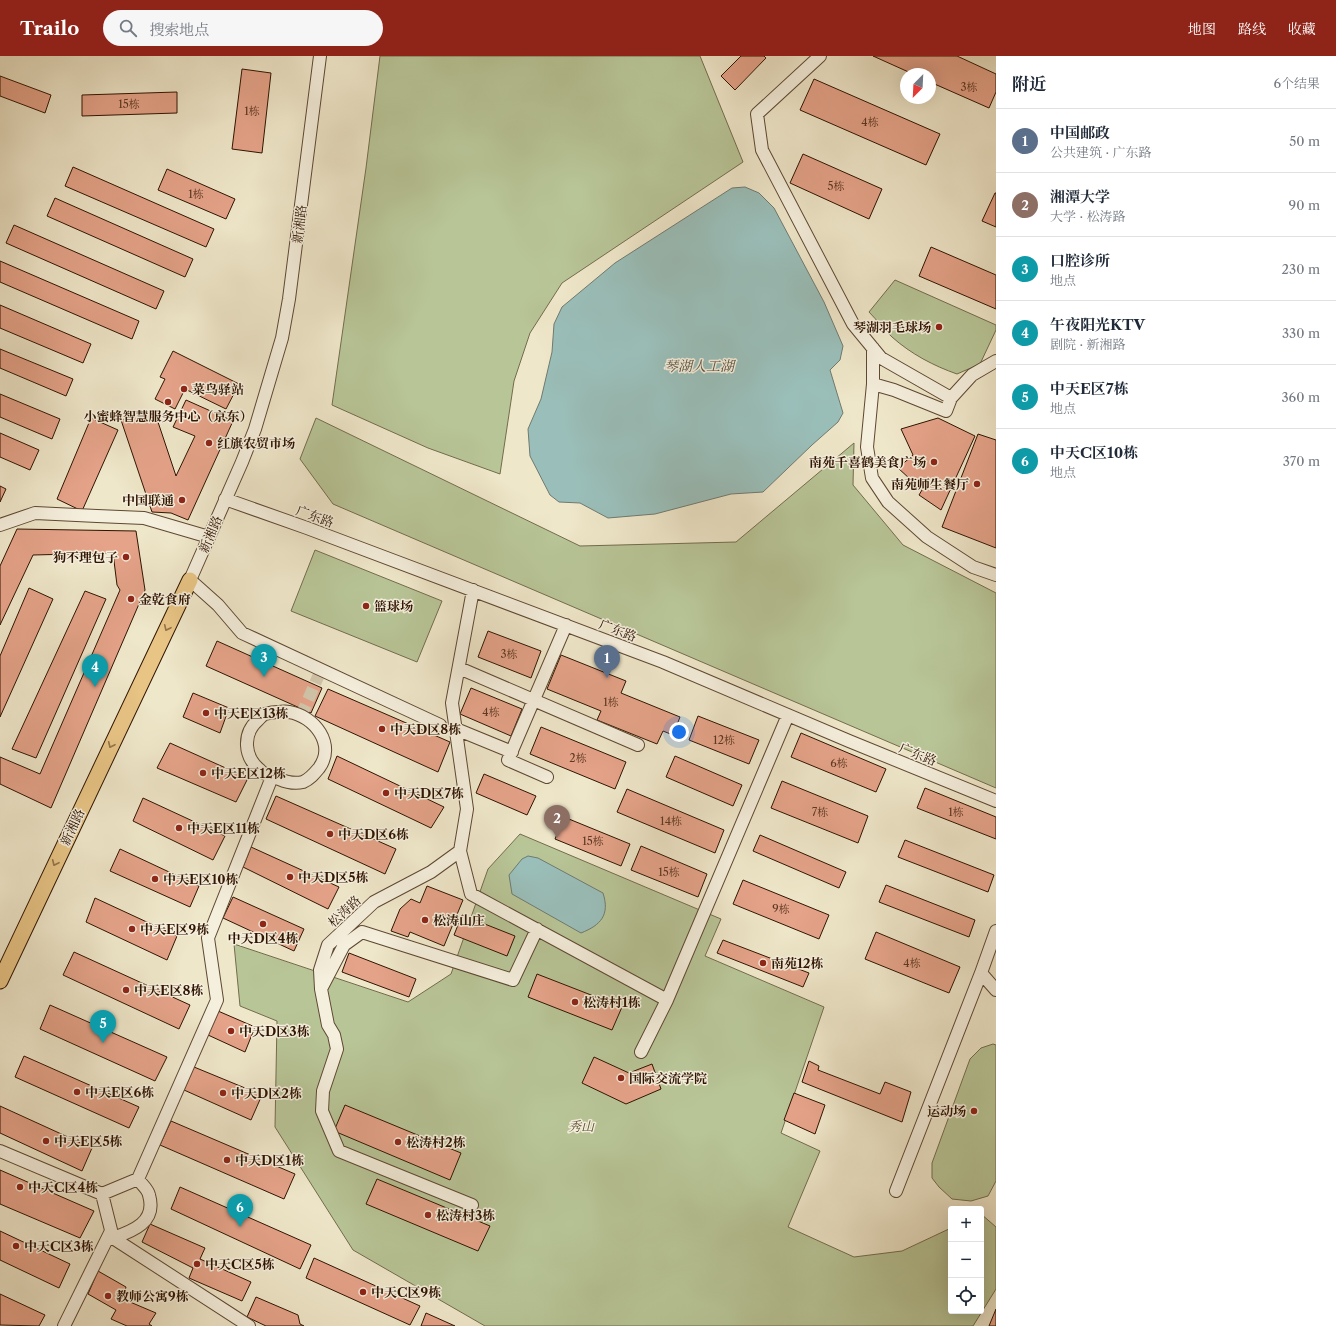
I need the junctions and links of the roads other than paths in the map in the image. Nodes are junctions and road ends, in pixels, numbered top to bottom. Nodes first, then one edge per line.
1 (320, 56) edge
2 (820, 56) edge
3 (873, 348) junction
4 (996, 361) edge
5 (873, 384) junction
6 (951, 398) junction
7 (225, 499) junction
8 (0, 525) edge
9 (209, 537) junction
10 (996, 575) edge
11 (190, 580) junction
12 (474, 590) junction
13 (566, 625) junction
14 (459, 668) junction
15 (534, 700) junction
16 (788, 715) junction
17 (440, 726) dead end
18 (456, 730) junction
19 (638, 745) dead end
20 (512, 752) junction
21 (272, 777) junction
22 (547, 777) dead end
23 (996, 801) edge
24 (460, 851) junction
25 (536, 929) junction
26 (996, 931) edge
27 (981, 973) junction
28 (0, 981) edge
29 (321, 989) junction
30 (996, 990) edge
31 (667, 1000) junction
32 (641, 1052) dead end
33 (0, 1151) edge
34 (138, 1179) junction
35 (896, 1191) dead end
36 (102, 1194) junction
37 (472, 1205) dead end
38 (112, 1234) junction
39 (247, 1325) edge
40 (64, 1326) edge

1 - 7 street, 新湘路
2 - 3 street
3 - 5 street
3 - 6 street
4 - 6 street
5 - 6 street
5 - 10 street
7 - 9 street, 新湘路
7 - 12 street, 广东路
8 - 9 street
9 - 11 street, 新湘路
11 - 17 street
11 -> 28 main road, 新湘路
12 - 13 street, 广东路
12 - 14 street
13 - 15 street
13 - 16 street, 广东路
14 - 15 street
14 - 18 street
15 - 19 street
15 - 20 street
16 - 23 street, 广东路
16 - 31 street
18 - 20 street
18 - 24 street
20 - 22 street
21 - 21 street
21 - 34 street
24 - 25 street
24 - 29 street, 松涛路
25 - 29 street
25 - 31 street
26 - 27 street
27 - 30 street
27 - 35 street
29 - 37 street, 松涛路
31 - 32 street
33 - 36 street
34 - 36 street
34 - 38 street
36 - 38 street
38 - 39 street
38 - 40 street

